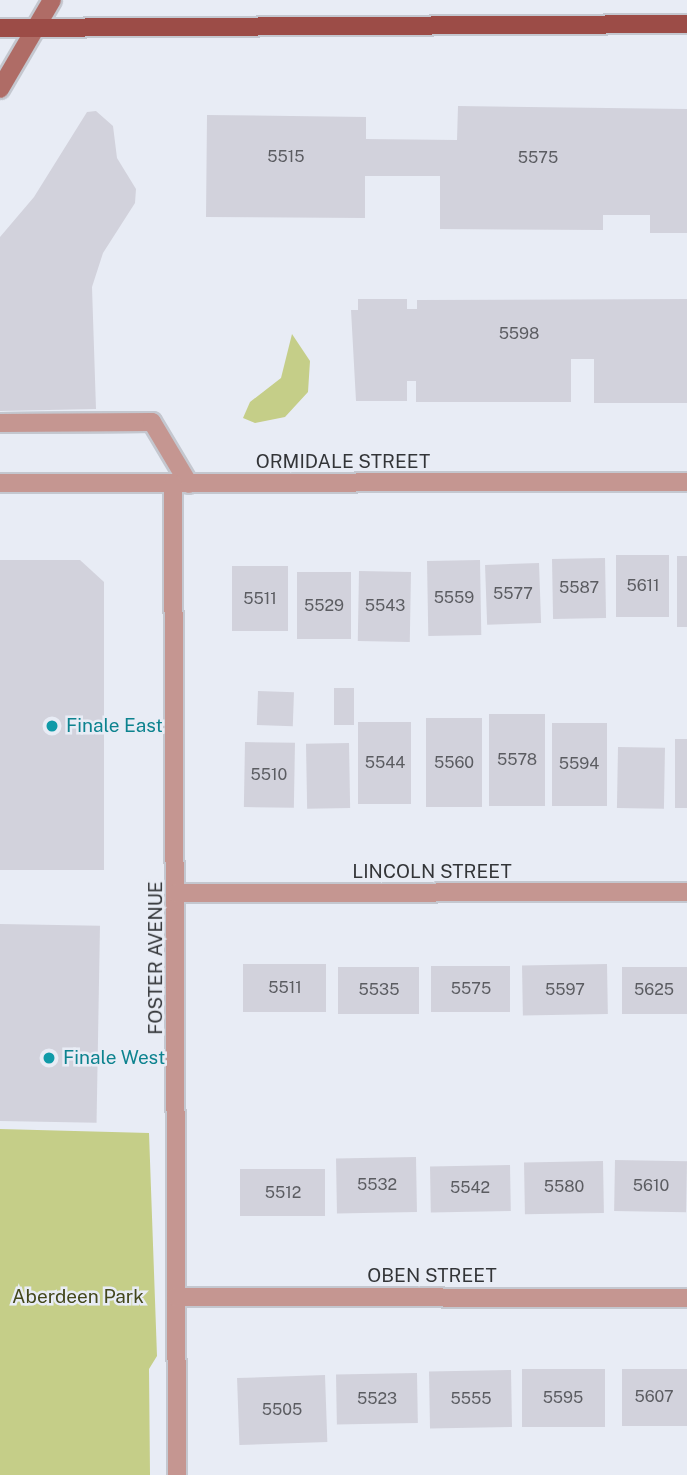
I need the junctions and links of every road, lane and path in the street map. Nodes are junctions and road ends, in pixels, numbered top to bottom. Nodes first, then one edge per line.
1 (52, 0) edge
2 (687, 23) edge
3 (34, 28) junction
4 (0, 29) edge
5 (0, 89) edge
6 (0, 423) edge
7 (687, 482) edge
8 (0, 483) edge
9 (181, 484) junction
10 (687, 892) edge
11 (177, 893) junction
12 (176, 1297) junction
13 (687, 1298) edge
14 (177, 1475) edge

1 - 3 street
2 - 3 main road
3 - 4 main road
3 - 5 street
6 - 9 street
7 - 9 street, ORMIDALE STREET
8 - 9 street, ORMIDALE STREET
9 - 11 street, FOSTER AVENUE
10 - 11 street, LINCOLN STREET
11 - 12 street, FOSTER AVENUE
12 - 13 street, OBEN STREET
12 - 14 street, FOSTER AVENUE

